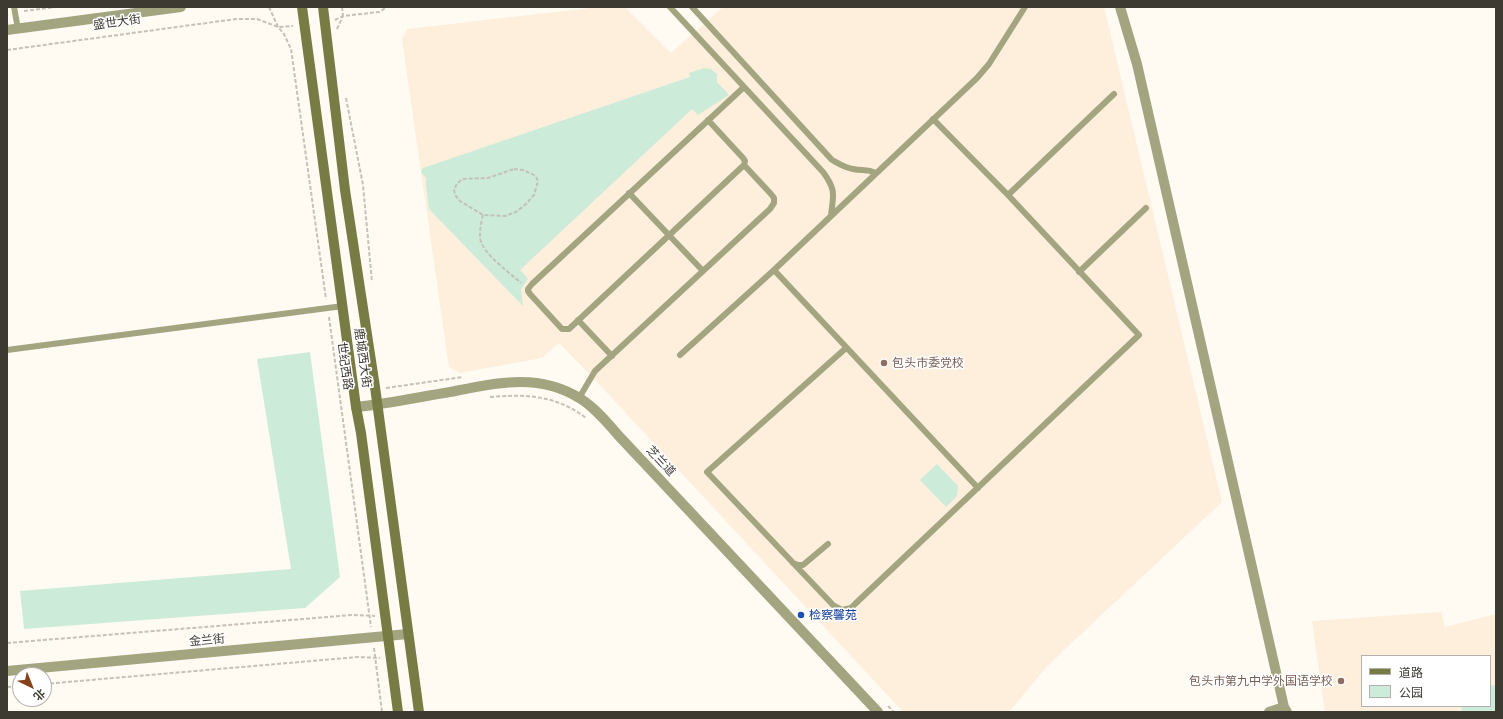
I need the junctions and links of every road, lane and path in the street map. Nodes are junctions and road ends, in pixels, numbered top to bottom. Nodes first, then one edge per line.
1 (56, 7) edge
2 (180, 7) edge
3 (269, 7) edge
4 (302, 7) edge
5 (323, 7) edge
6 (342, 7) edge
7 (387, 7) edge
8 (670, 7) edge
9 (692, 7) edge
10 (1025, 7) edge
11 (1120, 7) edge
12 (14, 10) edge
13 (278, 27) junction
14 (18, 29) junction
15 (7, 30) edge
16 (7, 50) edge
17 (744, 87) junction
18 (1114, 94) dead end
19 (933, 119) junction
20 (708, 120) junction
21 (744, 165) junction
22 (876, 173) junction
23 (629, 193) junction
24 (1008, 195) junction
25 (1146, 208) dead end
26 (483, 215) junction
27 (831, 216) junction
28 (669, 236) junction
29 (774, 270) junction
30 (703, 271) junction
31 (1079, 272) junction
32 (528, 289) junction
33 (343, 306) junction
34 (328, 308) junction
35 (578, 320) junction
36 (846, 348) junction
37 (7, 350) edge
38 (680, 355) dead end
39 (612, 356) junction
40 (467, 376) dead end
41 (485, 398) dead end
42 (579, 398) junction
43 (376, 400) junction
44 (356, 407) junction
45 (588, 420) dead end
46 (344, 422) junction
47 (360, 422) junction
48 (978, 488) junction
49 (828, 544) dead end
50 (793, 564) junction
51 (370, 616) junction
52 (385, 617) junction
53 (408, 634) junction
54 (388, 636) junction
55 (373, 637) junction
56 (7, 643) edge
57 (375, 658) junction
58 (391, 658) junction
59 (7, 671) edge
60 (52, 683) edge
61 (883, 700) dead end
62 (1286, 709) edge
63 (382, 712) edge
64 (398, 712) edge
65 (419, 712) edge
66 (878, 712) edge
67 (894, 712) edge
68 (1269, 712) edge

1 - 12 path
2 - 14 street, 盛世大街
3 - 13 path, 世纪西路
4 - 33 main road, 鹿城西大街
5 - 43 main road, 鹿城西大街
6 - 7 path
8 - 17 lane
9 - 22 lane
10 - 19 lane
11 - 62 street
12 - 14 lane
13 - 16 path, 盛世大街
13 - 34 path, 世纪西路
14 - 15 street, 盛世大街
17 - 20 lane
17 - 27 lane
18 - 24 lane
19 - 22 lane
19 - 24 lane
20 - 21 lane
20 - 23 lane
21 - 28 lane
21 - 30 lane
22 - 27 lane
23 - 28 lane
23 - 32 lane
24 - 31 lane
25 - 31 lane
26 - 26 path
26 - 32 path
27 - 29 lane
28 - 30 lane
28 - 35 lane
29 - 36 lane
29 - 38 lane
30 - 39 lane
31 - 48 lane
32 - 35 lane
33 - 34 lane
33 - 44 main road, 鹿城西大街
34 - 37 lane
34 - 46 path, 世纪西路
35 - 39 lane
36 - 48 lane
36 - 50 lane
39 - 42 lane
40 - 43 path
41 - 45 path
42 - 43 street, 芝兰道
42 - 66 street, 芝兰道
43 - 44 street, 芝兰道
43 - 53 main road, 鹿城西大街
44 - 47 main road, 鹿城西大街
46 - 47 path
46 - 51 path, 世纪西路
47 - 52 main road, 鹿城西大街
48 - 50 lane
49 - 50 lane
51 - 52 path
51 - 55 path, 世纪西路
51 - 56 path
52 - 54 main road, 鹿城西大街
53 - 54 street, 金兰街
53 - 65 main road, 鹿城西大街
54 - 55 street, 金兰街
54 - 58 main road, 鹿城西大街
55 - 57 path, 世纪西路
55 - 59 street, 金兰街
57 - 58 path
57 - 60 path
57 - 63 path, 世纪西路
58 - 64 main road, 鹿城西大街
61 - 67 path
62 - 68 street

